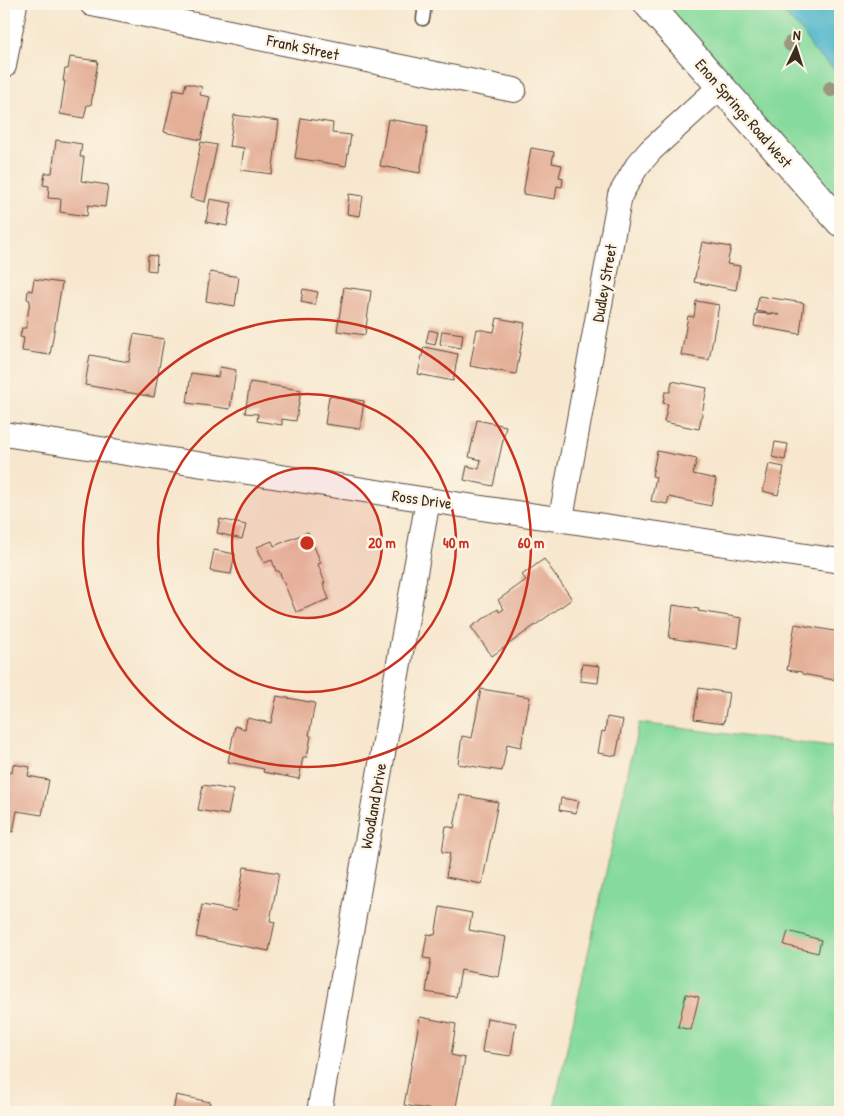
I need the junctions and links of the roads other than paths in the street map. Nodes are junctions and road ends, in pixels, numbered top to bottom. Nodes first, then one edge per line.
1 (92, 4) edge
2 (425, 4) edge
3 (648, 4) edge
4 (11, 8) edge
5 (423, 19) dead end
6 (4, 66) edge
7 (721, 86) junction
8 (514, 90) dead end
9 (840, 222) edge
10 (4, 434) edge
11 (428, 500) junction
12 (561, 518) junction
13 (840, 561) edge
14 (319, 1112) edge

1 - 8 street, Frank Street
2 - 5 lane
3 - 7 street, Enon Springs Road West
4 - 6 street
7 - 9 street, Enon Springs Road West
7 - 12 street, Dudley Street
10 - 11 street, Ross Drive
11 - 12 street, Ross Drive
11 - 14 street, Woodland Drive
12 - 13 street, Ross Drive

